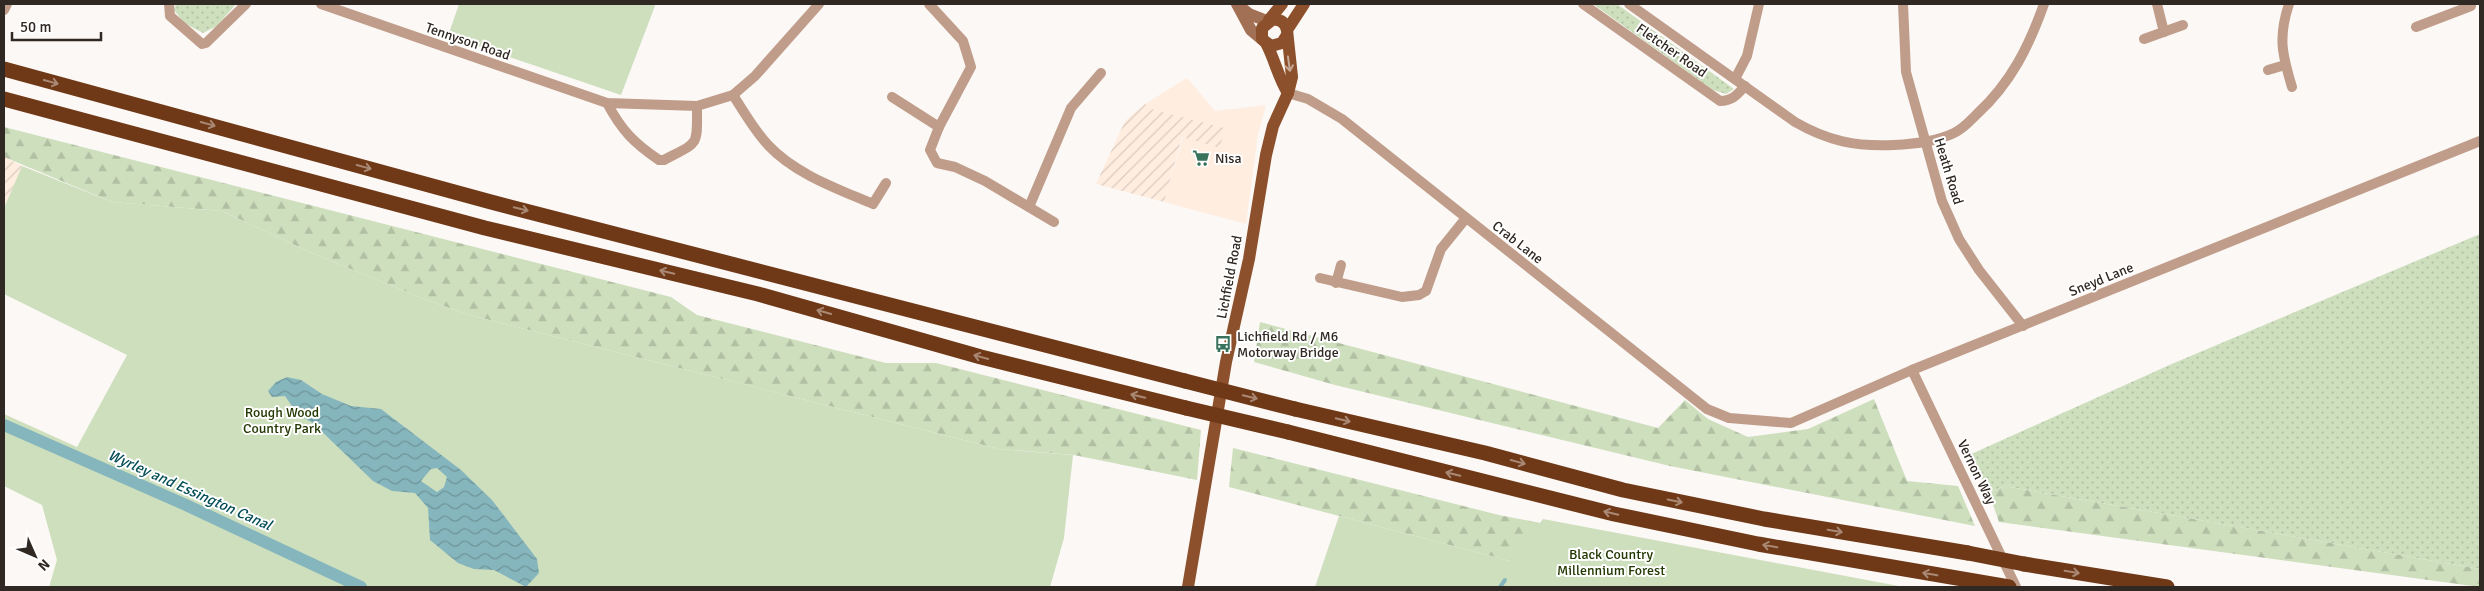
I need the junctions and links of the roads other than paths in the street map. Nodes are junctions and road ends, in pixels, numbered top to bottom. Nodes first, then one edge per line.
1 (169, 4) edge
2 (246, 4) edge
3 (321, 4) edge
4 (819, 4) edge
5 (929, 4) edge
6 (1282, 4) edge
7 (1304, 4) edge
8 (1583, 4) edge
9 (1629, 4) edge
10 (1759, 4) edge
11 (1903, 4) edge
12 (2044, 4) edge
13 (2157, 4) edge
14 (2290, 4) edge
15 (1238, 5) edge
16 (2471, 6) dead end
17 (2455, 8) edge
18 (1268, 21) junction
19 (2183, 25) dead end
20 (2416, 27) dead end
21 (1287, 32) junction
22 (2164, 32) junction
23 (2144, 39) dead end
24 (1265, 42) junction
25 (2285, 65) junction
26 (4, 69) edge
27 (2268, 70) dead end
28 (1101, 74) dead end
29 (1735, 79) junction
30 (1745, 86) junction
31 (2292, 87) dead end
32 (1288, 93) junction
33 (733, 94) junction
34 (892, 97) dead end
35 (4, 99) edge
36 (607, 104) junction
37 (697, 106) junction
38 (939, 127) junction
39 (2480, 141) edge
40 (1926, 142) junction
41 (886, 183) dead end
42 (1029, 206) junction
43 (1466, 218) junction
44 (1054, 222) dead end
45 (1341, 266) dead end
46 (1320, 278) dead end
47 (1336, 283) junction
48 (2023, 326) junction
49 (1912, 370) junction
50 (1729, 418) joint
51 (1188, 587) edge
52 (2009, 587) edge
53 (2016, 587) edge
54 (2167, 587) edge

1 - 2 street
3 - 36 street, Tennyson Road
4 - 33 street, Tennyson Road
5 - 38 street
6 - 18 main road
7 - 21 main road
8 - 30 street, Fletcher Road
9 - 29 street, Fletcher Road
10 - 29 street
11 - 40 street, Heath Road
12 - 40 street, Fletcher Road
13 - 22 street
14 - 25 street
15 - 18 street
15 - 24 street
16 - 17 street
17 - 20 street
18 - 21 main road
18 - 24 main road
19 - 22 street
21 - 24 main road
21 -> 32 main road, Lichfield Road
22 - 23 street
24 - 32 main road
25 - 27 street
25 - 31 street
26 -> 54 highway, bridge
28 - 42 street
29 - 30 street, Fletcher Road
30 - 40 street, Fletcher Road
32 - 43 street, Crab Lane
32 - 51 main road, Lichfield Road
33 - 37 street, Tennyson Road
33 - 41 street
34 - 38 street
52 -> 35 highway, bridge
36 - 37 street, Tennyson Road
36 - 37 street
38 - 42 street
39 - 48 street, Sneyd Lane
40 - 48 street, Heath Road
42 - 44 street
43 - 47 street
43 - 50 street, Crab Lane
45 - 47 street
46 - 47 street
48 - 49 street, Sneyd Lane
49 - 50 street, Sneyd Lane
49 - 53 street, Vernon Way

